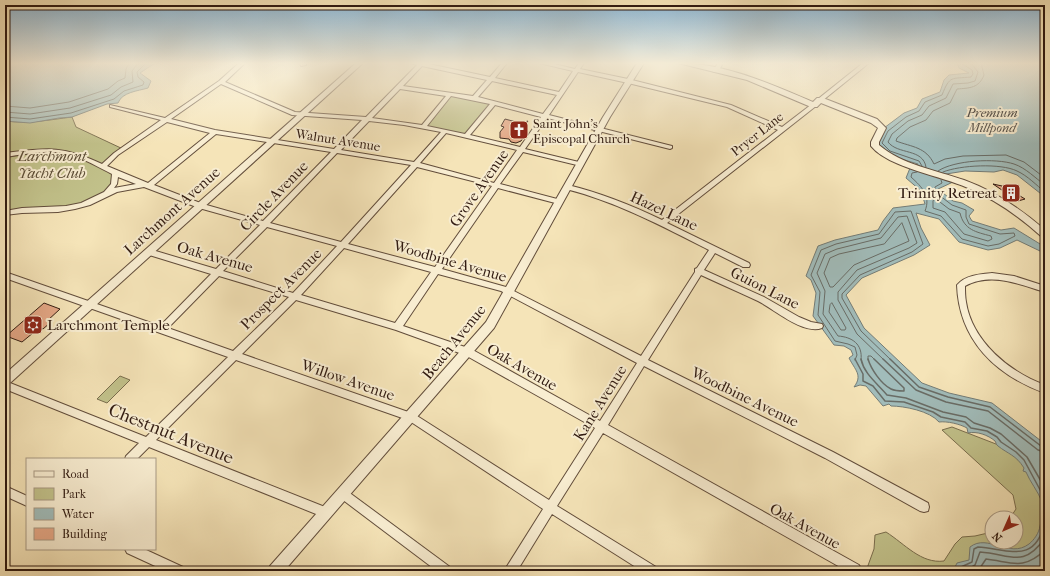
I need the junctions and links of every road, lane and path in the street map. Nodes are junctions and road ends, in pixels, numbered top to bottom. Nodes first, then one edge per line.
1 (209, 90) edge
2 (239, 90) edge
3 (330, 90) edge
4 (396, 90) edge
5 (420, 90) edge
6 (481, 90) edge
7 (542, 90) edge
8 (564, 90) edge
9 (623, 90) edge
10 (661, 90) edge
11 (778, 90) edge
12 (833, 90) edge
13 (450, 94) junction
14 (561, 94) junction
15 (474, 98) junction
16 (820, 100) junction
17 (494, 102) junction
18 (814, 105) junction
19 (112, 106) dead end
20 (302, 115) junction
21 (546, 116) junction
22 (368, 118) junction
23 (165, 120) junction
24 (423, 126) junction
25 (599, 129) junction
26 (782, 130) junction
27 (445, 131) junction
28 (216, 132) junction
29 (466, 136) junction
30 (272, 142) junction
31 (670, 147) dead end
32 (522, 149) junction
33 (335, 152) junction
34 (5, 155) edge
35 (416, 164) junction
36 (581, 164) junction
37 (103, 166) junction
38 (115, 173) junction
39 (147, 185) junction
40 (497, 185) junction
41 (568, 187) junction
42 (107, 194) junction
43 (559, 202) junction
44 (201, 206) junction
45 (5, 213) edge
46 (662, 223) junction
47 (266, 224) junction
48 (1045, 236) edge
49 (343, 245) junction
50 (713, 250) junction
51 (149, 252) junction
52 (746, 264) dead end
53 (698, 271) junction
54 (218, 272) junction
55 (437, 272) junction
56 (5, 275) edge
57 (1045, 289) edge
58 (509, 292) junction
59 (295, 296) junction
60 (89, 305) junction
61 (819, 326) dead end
62 (397, 327) junction
63 (161, 330) junction
64 (468, 352) junction
65 (235, 355) junction
66 (642, 361) junction
67 (5, 381) edge
68 (5, 385) edge
69 (1045, 389) edge
70 (411, 416) junction
71 (601, 428) junction
72 (147, 443) junction
73 (131, 458) edge
74 (5, 490) edge
75 (343, 493) junction
76 (26, 500) edge
77 (550, 507) junction
78 (924, 507) dead end
79 (326, 513) junction
80 (133, 550) edge
81 (855, 569) dead end
82 (179, 571) edge
83 (275, 571) edge
84 (446, 571) edge
85 (510, 571) edge
86 (652, 571) edge

1 - 23 street
2 - 20 street
3 - 20 street, Larchmont Avenue
4 - 22 street, Circle Avenue
5 - 13 street
6 - 15 street
7 - 14 street
8 - 14 street, Grove Avenue
9 - 25 street, Beach Avenue
10 - 26 street
11 - 18 street
12 - 16 street, Pryer Lane
13 - 15 street
13 - 24 street
14 - 21 street, Grove Avenue
15 - 17 street
16 - 18 street, Pryer Lane
16 - 48 street
17 - 21 street
17 - 29 street
18 - 26 street, Pryer Lane
19 - 23 street, Walnut Avenue
20 - 22 street
20 - 30 street, Larchmont Avenue
21 - 25 street
21 - 32 street, Grove Avenue
22 - 24 street
22 - 33 street, Circle Avenue
23 - 28 street, Walnut Avenue
23 - 37 street
24 - 27 street
25 - 31 street
25 - 36 street, Beach Avenue
26 - 46 street, Pryer Lane
27 - 29 street
27 - 35 street, Prospect Avenue
28 - 30 street, Walnut Avenue
28 - 39 street
29 - 32 street
30 - 33 street, Walnut Avenue
30 - 44 street, Larchmont Avenue
32 - 36 street
32 - 40 street, Grove Avenue
33 - 35 street, Walnut Avenue
33 - 47 street, Circle Avenue
34 - 37 street, Woodbine Avenue
35 - 40 street, Walnut Avenue
35 - 49 street, Prospect Avenue
36 - 41 street, Beach Avenue
37 - 38 street, Woodbine Avenue
38 - 39 street, Woodbine Avenue
38 - 42 street
39 - 42 street
39 - 44 street, Woodbine Avenue
40 - 43 street, Walnut Avenue
40 - 55 street, Grove Avenue
41 - 43 street, Beach Avenue
41 - 46 street, Hazel Lane
42 - 45 street
43 - 58 street, Beach Avenue
44 - 47 street, Woodbine Avenue
44 - 51 street, Larchmont Avenue
46 - 50 street, Hazel Lane
47 - 49 street, Woodbine Avenue
47 - 54 street, Circle Avenue
49 - 55 street, Woodbine Avenue
49 - 59 street, Prospect Avenue
50 - 52 street, Hazel Lane
50 - 53 street, Kane Avenue
51 - 54 street, Oak Avenue
51 - 60 street, Larchmont Avenue
53 - 61 street, Guion Lane
53 - 66 street, Kane Avenue
54 - 59 street, Oak Avenue
54 - 63 street, Circle Avenue
55 - 58 street, Woodbine Avenue
55 - 62 street, Grove Avenue
56 - 60 street, Willow Avenue
57 - 69 street
58 - 64 street, Beach Avenue
58 - 66 street, Woodbine Avenue
59 - 62 street, Oak Avenue
59 - 65 street, Prospect Avenue
60 - 63 street, Willow Avenue
60 - 67 street, Larchmont Avenue
62 - 64 street, Oak Avenue
63 - 65 street, Willow Avenue
64 - 70 street, Beach Avenue
64 - 71 street, Oak Avenue
65 - 70 street, Willow Avenue
65 - 72 street, Prospect Avenue
66 - 71 street, Kane Avenue
66 - 78 street, Woodbine Avenue
68 - 72 street, Chestnut Avenue
70 - 75 street, Beach Avenue
70 - 77 street, Willow Avenue
71 - 77 street, Kane Avenue
71 - 81 street, Oak Avenue
72 - 73 street, Prospect Avenue
72 - 79 street, Chestnut Avenue
74 - 76 street
75 - 79 street, Beach Avenue
75 - 84 street
77 - 85 street, Kane Avenue
77 - 86 street, Willow Avenue
79 - 83 street, Beach Avenue
80 - 82 street

